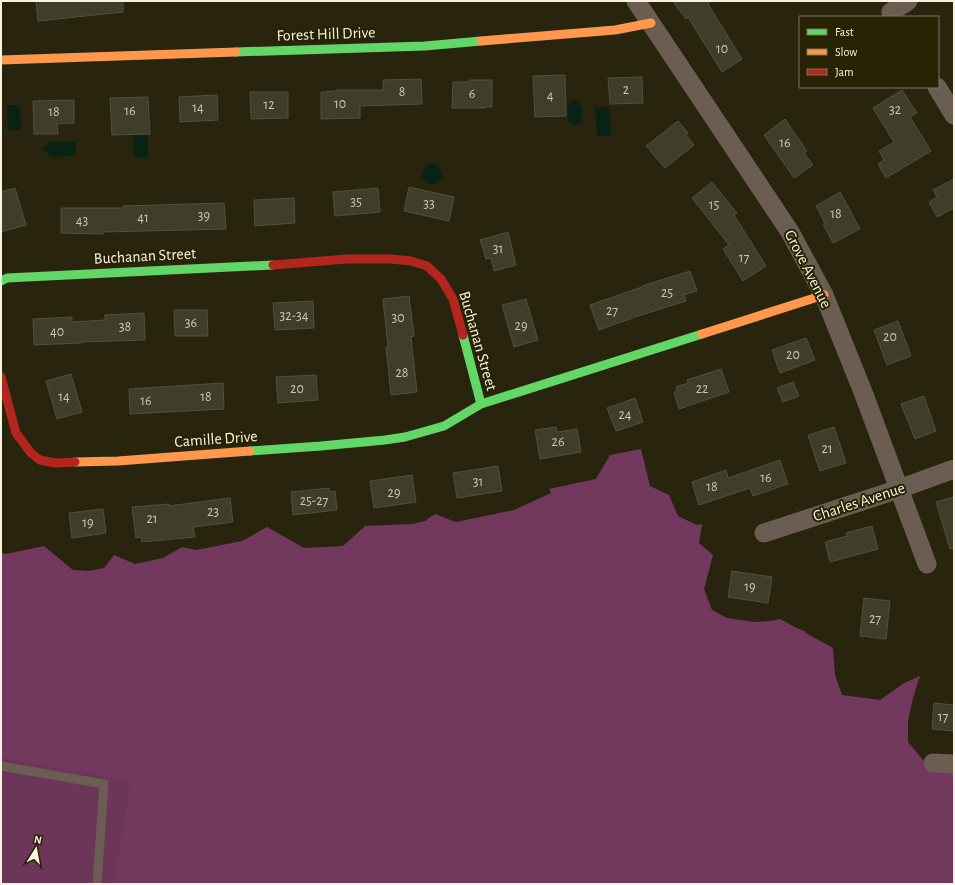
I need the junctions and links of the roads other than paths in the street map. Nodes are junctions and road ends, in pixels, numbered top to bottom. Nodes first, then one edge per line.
1 (636, 1) edge
2 (908, 1) edge
3 (890, 10) edge
4 (651, 23) junction
5 (1, 60) edge
6 (938, 88) edge
7 (954, 114) edge
8 (1, 281) edge
9 (824, 295) junction
10 (1, 378) edge
11 (481, 404) junction
12 (954, 469) edge
13 (899, 489) junction
14 (764, 533) dead end
15 (927, 564) dead end
16 (933, 763) dead end
17 (954, 764) edge
18 (1, 766) edge
19 (97, 884) edge

1 - 4 street, Grove Avenue
2 - 3 street
4 - 5 street, Forest Hill Drive
4 - 9 street, Grove Avenue
6 - 7 street
8 - 11 street, Buchanan Street
9 - 11 street, Buchanan Street
9 - 13 street, Grove Avenue
10 - 11 street, Camille Drive
12 - 13 street, Charles Avenue
13 - 14 street, Charles Avenue
13 - 15 street, Grove Avenue
16 - 17 street
18 - 19 lane

